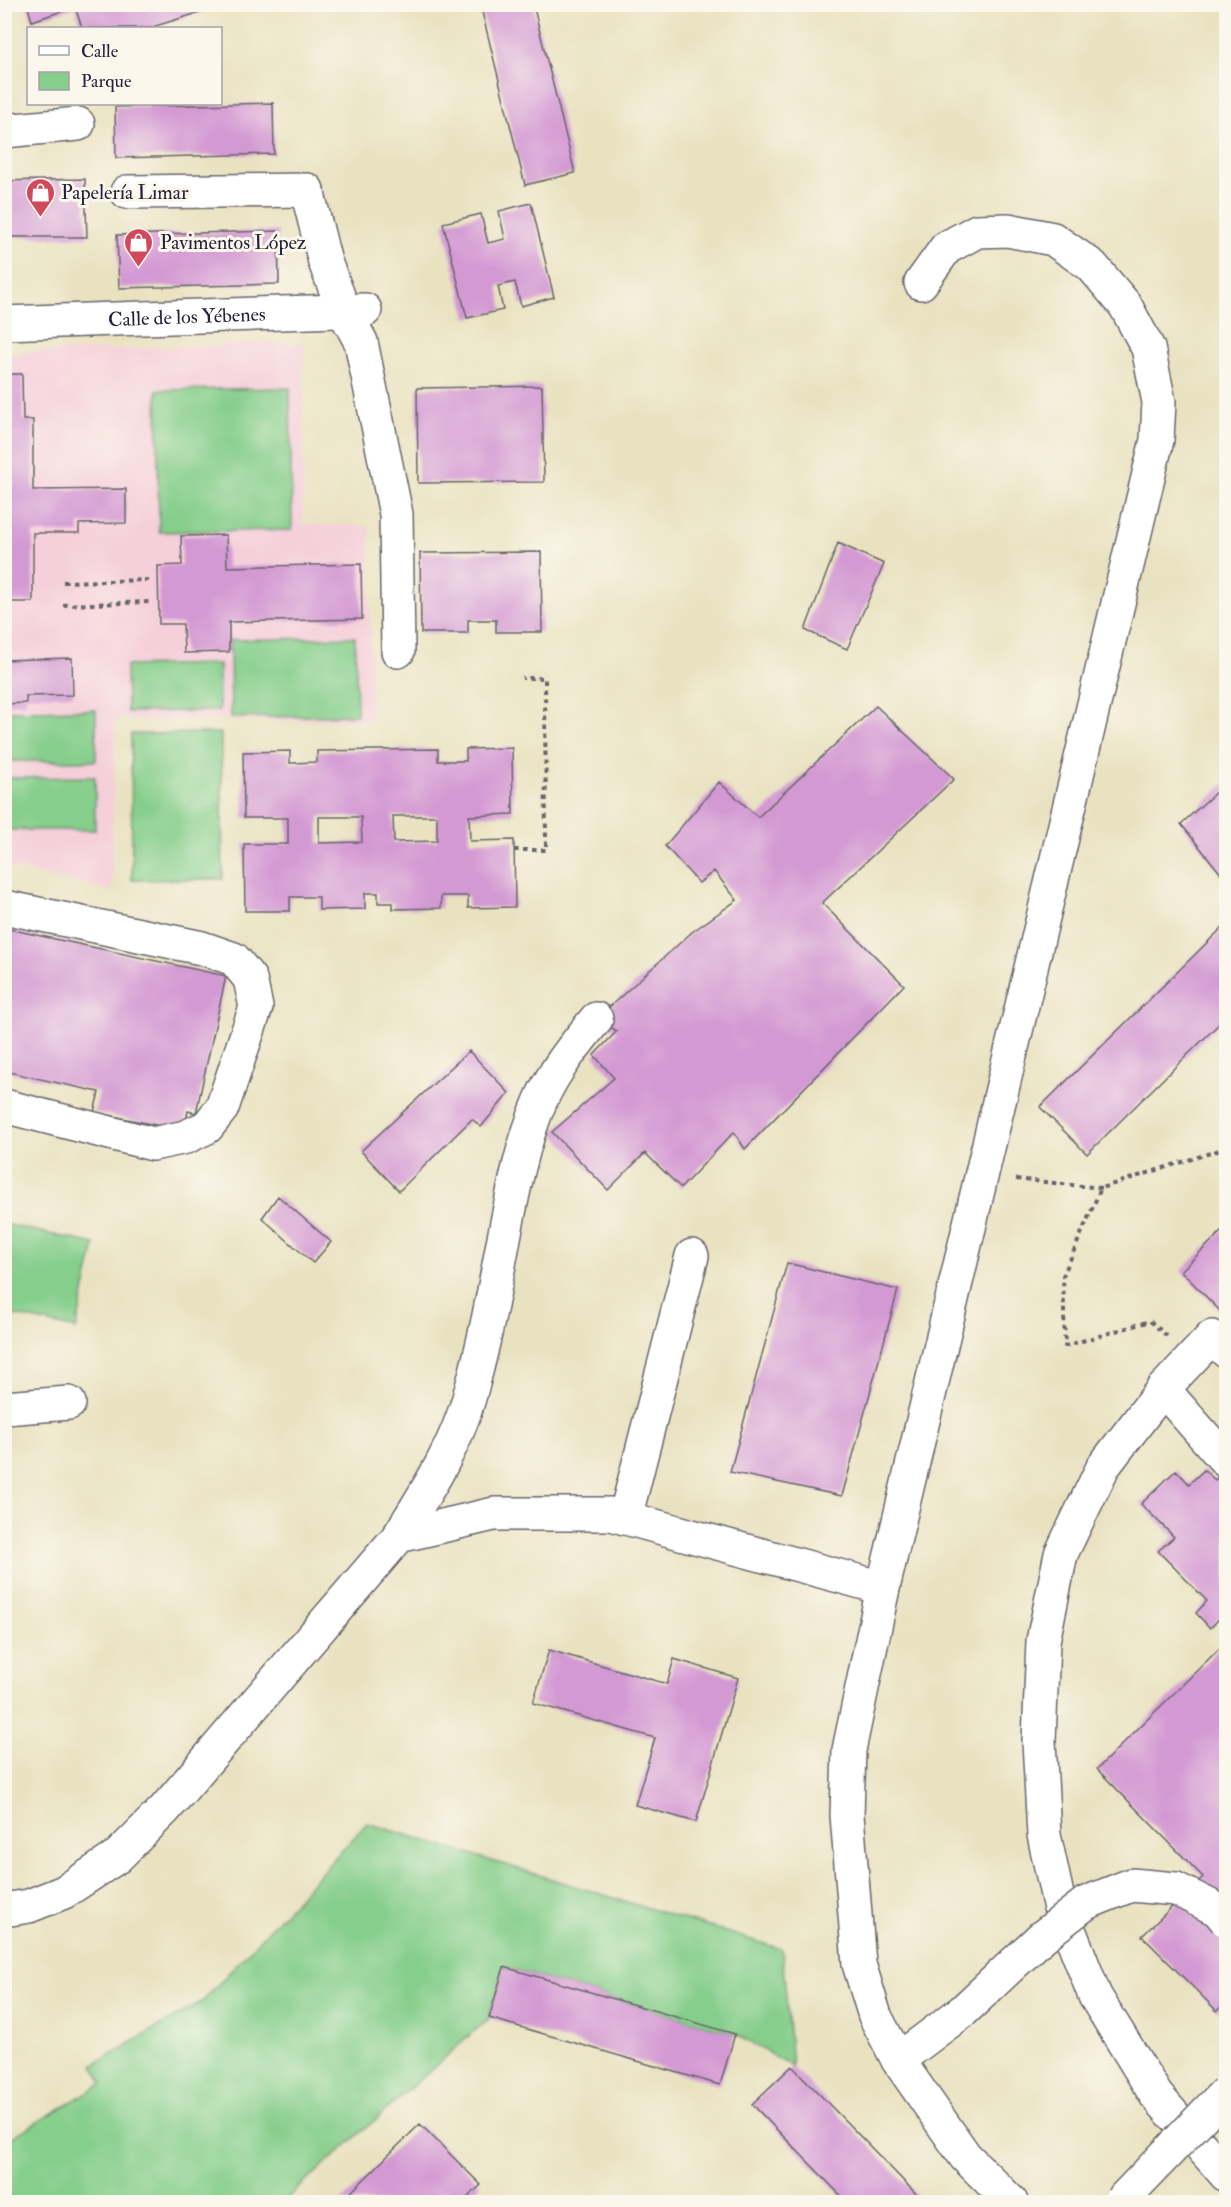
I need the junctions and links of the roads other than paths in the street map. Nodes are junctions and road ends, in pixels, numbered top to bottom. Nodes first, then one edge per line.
1 (78, 124) dead end
2 (4, 131) edge
3 (127, 192) dead end
4 (921, 283) dead end
5 (356, 310) junction
6 (4, 323) edge
7 (398, 651) dead end
8 (4, 907) edge
9 (596, 1019) dead end
10 (4, 1106) edge
11 (692, 1256) dead end
12 (1210, 1349) edge
13 (1163, 1389) junction
14 (69, 1402) dead end
15 (4, 1408) edge
16 (1227, 1461) edge
17 (625, 1518) junction
18 (399, 1536) junction
19 (883, 1588) junction
20 (4, 1910) edge
21 (1227, 1920) edge
22 (898, 2060) junction
23 (1227, 2092) edge
24 (1227, 2175) edge
25 (1011, 2202) edge
26 (1120, 2202) edge

1 - 2 street
3 - 5 street
4 - 19 street
5 - 6 street, Calle de los Yébenes
5 - 7 street
8 - 10 street
9 - 18 street
11 - 17 street
12 - 13 street
13 - 16 street
13 - 24 street
14 - 15 street
17 - 18 street
17 - 19 street
18 - 20 street
19 - 22 street
21 - 22 street, bridge
22 - 25 street
23 - 26 street, bridge

